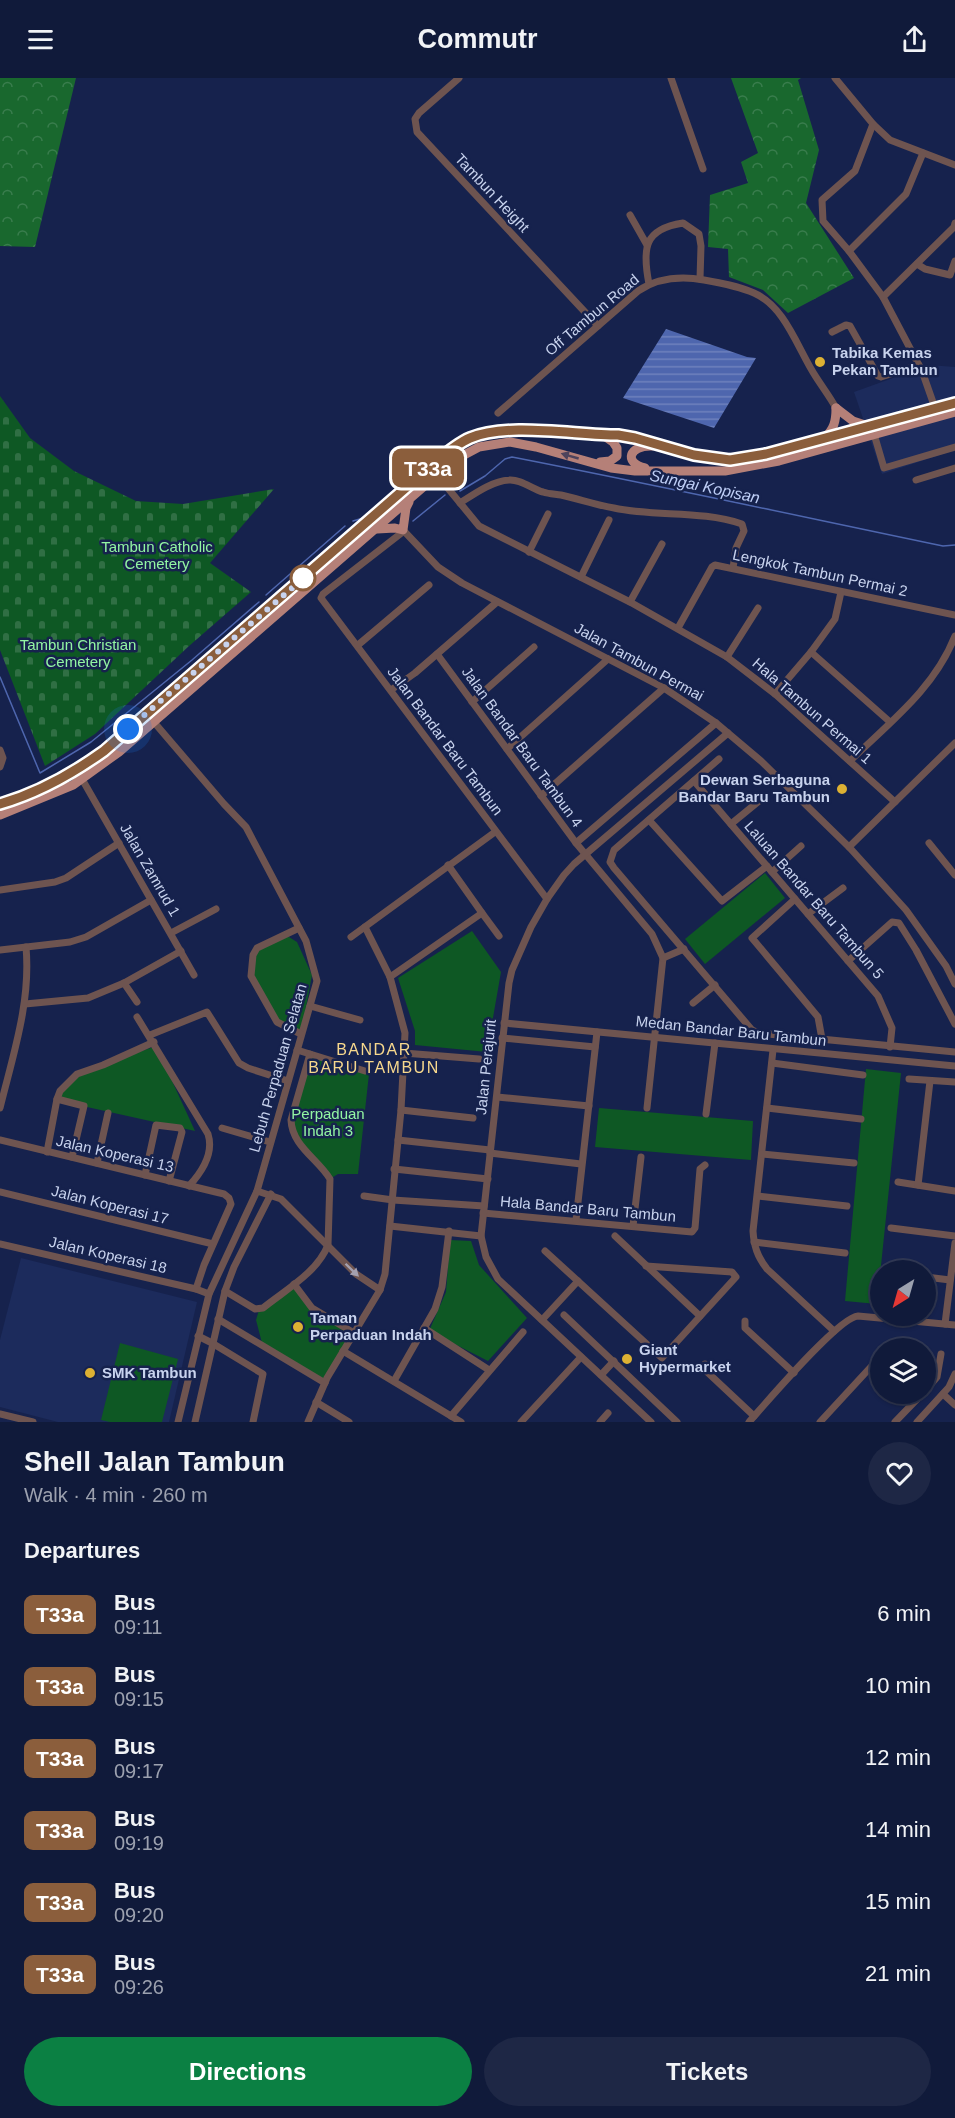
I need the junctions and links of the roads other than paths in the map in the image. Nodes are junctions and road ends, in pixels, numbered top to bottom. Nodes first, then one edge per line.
1 (459, 78) edge
2 (670, 78) edge
3 (836, 78) edge
4 (873, 124) junction
5 (923, 153) junction
6 (955, 165) edge
7 (703, 169) dead end
8 (630, 215) dead end
9 (955, 224) edge
10 (647, 244) junction
11 (849, 251) junction
12 (955, 261) edge
13 (917, 264) junction
14 (700, 279) junction
15 (649, 284) junction
16 (883, 297) junction
17 (597, 326) junction
18 (832, 332) dead end
19 (919, 365) junction
20 (955, 403) edge
21 (836, 408) junction
22 (935, 408) junction
23 (955, 412) edge
24 (498, 413) dead end
25 (872, 430) junction
26 (603, 435) junction
27 (825, 438) junction
28 (660, 446) junction
29 (955, 447) edge
30 (592, 462) junction
31 (955, 468) edge
32 (659, 471) junction
33 (437, 475) junction
34 (916, 480) dead end
35 (410, 500) junction
36 (460, 503) junction
37 (548, 514) dead end
38 (609, 520) dead end
39 (375, 529) junction
40 (404, 530) junction
41 (662, 544) dead end
42 (529, 552) junction
43 (733, 568) junction
44 (581, 577) junction
45 (429, 585) dead end
46 (841, 592) junction
47 (497, 602) junction
48 (630, 602) junction
49 (758, 608) dead end
50 (955, 615) edge
51 (678, 628) junction
52 (955, 636) edge
53 (358, 645) junction
54 (534, 647) dead end
55 (811, 652) junction
56 (437, 654) junction
57 (727, 657) junction
58 (608, 659) junction
59 (664, 688) junction
60 (391, 690) junction
61 (775, 694) junction
62 (472, 702) junction
63 (153, 721) junction
64 (890, 722) junction
65 (716, 723) junction
66 (728, 732) junction
67 (955, 743) edge
68 (507, 749) junction
69 (0, 750) edge
70 (719, 759) dead end
71 (850, 761) junction
72 (0, 767) edge
73 (82, 779) junction
74 (694, 781) junction
75 (541, 796) junction
76 (764, 797) dead end
77 (895, 802) junction
78 (0, 804) edge
79 (0, 815) edge
80 (650, 820) junction
81 (731, 824) junction
82 (495, 832) junction
83 (118, 843) junction
84 (576, 843) junction
85 (928, 843) dead end
86 (801, 846) dead end
87 (849, 846) junction
88 (585, 855) junction
89 (448, 865) junction
90 (769, 869) junction
91 (955, 875) edge
92 (843, 888) dead end
93 (0, 890) edge
94 (547, 899) junction
95 (795, 899) junction
96 (151, 900) junction
97 (216, 909) dead end
98 (482, 913) junction
99 (808, 914) junction
100 (365, 927) junction
101 (299, 928) junction
102 (171, 933) junction
103 (499, 936) dead end
104 (351, 937) dead end
105 (26, 948) junction
106 (684, 949) junction
107 (0, 950) edge
108 (182, 951) junction
109 (663, 958) junction
110 (955, 960) edge
111 (848, 961) junction
112 (946, 966) junction
113 (194, 975) dead end
114 (390, 977) junction
115 (124, 982) junction
116 (955, 984) edge
117 (715, 985) junction
118 (137, 1002) dead end
119 (693, 1003) dead end
120 (25, 1004) junction
121 (310, 1006) junction
122 (137, 1017) dead end
123 (360, 1020) dead end
124 (504, 1023) junction
125 (955, 1024) edge
126 (597, 1032) junction
127 (301, 1034) junction
128 (653, 1037) junction
129 (152, 1038) junction
130 (502, 1038) junction
131 (822, 1039) junction
132 (714, 1044) junction
133 (595, 1047) junction
134 (890, 1047) junction
135 (297, 1050) junction
136 (773, 1050) junction
137 (955, 1052) edge
138 (404, 1053) junction
139 (310, 1054) junction
140 (479, 1059) dead end
141 (772, 1063) junction
142 (955, 1066) edge
143 (365, 1071) dead end
144 (863, 1075) dead end
145 (909, 1079) dead end
146 (288, 1081) junction
147 (930, 1081) junction
148 (955, 1082) edge
149 (497, 1097) junction
150 (57, 1099) junction
151 (589, 1106) junction
152 (0, 1108) edge
153 (647, 1108) dead end
154 (767, 1108) junction
155 (400, 1110) junction
156 (108, 1113) dead end
157 (706, 1114) dead end
158 (472, 1118) dead end
159 (861, 1119) dead end
160 (222, 1128) dead end
161 (0, 1140) edge
162 (398, 1140) junction
163 (270, 1142) junction
164 (490, 1151) junction
165 (47, 1152) junction
166 (762, 1154) junction
167 (72, 1157) junction
168 (641, 1157) dead end
169 (97, 1163) junction
170 (854, 1163) dead end
171 (581, 1164) junction
172 (705, 1165) dead end
173 (394, 1168) junction
174 (145, 1175) junction
175 (488, 1179) junction
176 (169, 1181) junction
177 (898, 1182) dead end
178 (918, 1185) junction
179 (189, 1186) junction
180 (257, 1191) junction
181 (955, 1191) edge
182 (0, 1192) edge
183 (271, 1194) junction
184 (364, 1196) dead end
185 (758, 1196) junction
186 (393, 1200) junction
187 (847, 1206) dead end
188 (484, 1209) junction
189 (576, 1220) junction
190 (390, 1226) junction
191 (633, 1226) junction
192 (891, 1228) dead end
193 (449, 1231) junction
194 (481, 1236) junction
195 (615, 1236) dead end
196 (955, 1236) edge
197 (754, 1242) junction
198 (955, 1243) edge
199 (0, 1244) edge
200 (213, 1244) junction
201 (328, 1245) junction
202 (545, 1251) dead end
203 (845, 1253) dead end
204 (646, 1266) junction
205 (936, 1278) edge
206 (950, 1280) junction
207 (578, 1281) junction
208 (294, 1284) junction
209 (196, 1289) junction
210 (380, 1290) junction
211 (225, 1291) junction
212 (209, 1294) junction
213 (564, 1315) dead end
214 (700, 1316) junction
215 (218, 1319) junction
216 (542, 1320) junction
217 (745, 1321) dead end
218 (945, 1324) junction
219 (955, 1325) edge
220 (424, 1328) junction
221 (834, 1331) junction
222 (523, 1332) dead end
223 (354, 1333) junction
224 (198, 1336) junction
225 (213, 1343) junction
226 (343, 1352) junction
227 (941, 1354) dead end
228 (581, 1357) junction
229 (614, 1361) junction
230 (705, 1364) dead end
231 (870, 1368) edge
232 (489, 1370) junction
233 (794, 1373) junction
234 (955, 1374) edge
235 (601, 1375) junction
236 (936, 1378) edge
237 (394, 1381) junction
238 (325, 1383) junction
239 (943, 1394) junction
240 (936, 1401) edge
241 (316, 1402) junction
242 (912, 1404) edge
243 (933, 1404) edge
244 (955, 1406) edge
245 (608, 1413) dead end
246 (0, 1414) edge
247 (451, 1416) junction
248 (751, 1419) edge
249 (33, 1422) edge
250 (178, 1422) edge
251 (195, 1422) edge
252 (253, 1422) edge
253 (308, 1422) edge
254 (349, 1422) edge
255 (461, 1422) edge
256 (521, 1422) edge
257 (600, 1422) edge
258 (651, 1422) edge
259 (677, 1422) edge
260 (820, 1422) edge
261 (895, 1422) edge
262 (917, 1422) edge

1 - 17 street, Tambun Height
2 - 7 street
3 - 4 street
4 - 5 street
4 - 11 street
5 - 6 street
5 - 11 street
8 - 10 street
9 - 13 street
10 - 14 street
10 - 15 street
11 - 16 street
12 - 13 street
13 - 16 street
14 - 15 street, Off Tambun Road
14 - 21 street, Off Tambun Road
15 - 17 street, Off Tambun Road
16 - 19 street
17 - 24 street, Off Tambun Road
18 - 19 street
19 - 22 street
20 - 22 main road
21 - 25 main road
21 - 27 main road
22 - 25 main road
23 - 25 main road
25 - 27 main road
25 - 29 street
25 - 32 main road
26 - 28 main road
26 - 30 main road
26 - 78 main road
27 - 28 main road
28 - 32 main road
30 - 32 main road
30 -> 33 main road
31 - 34 street
33 - 35 main road
33 - 36 street, Hala Tambun Permai 1
35 - 39 main road
35 - 40 main road
36 - 42 street, Hala Tambun Permai 1
36 - 43 street
37 - 42 street
38 - 44 street
39 - 40 main road
39 - 63 main road
40 - 47 street, Jalan Tambun Permai
40 - 53 street, Jalan Bandar Baru Tambun
41 - 48 street
42 - 44 street, Hala Tambun Permai 1
43 - 46 street, Lengkok Tambun Permai 2
43 - 51 street, Lengkok Tambun Permai 2
44 - 48 street, Hala Tambun Permai 1
45 - 53 street
46 - 50 street, Lengkok Tambun Permai 2
46 - 55 street
47 - 56 street
47 - 58 street, Jalan Tambun Permai
48 - 51 street, Hala Tambun Permai 1
49 - 57 street
51 - 57 street, Hala Tambun Permai 1
52 - 64 street
53 - 60 street, Jalan Bandar Baru Tambun
54 - 62 street
55 - 61 street
55 - 64 street
56 - 60 street
56 - 62 street, Jalan Bandar Baru Tambun 4
57 - 61 street, Hala Tambun Permai 1
58 - 59 street, Jalan Tambun Permai
58 - 68 street
59 - 65 street, Jalan Tambun Permai
59 - 75 street
60 - 82 street, Jalan Bandar Baru Tambun
61 - 71 street, Hala Tambun Permai 1
62 - 68 street, Jalan Bandar Baru Tambun 4
63 - 73 main road
63 - 101 street, Lebuh Perpaduan Selatan
64 - 71 street
65 - 66 street, Jalan Tambun Permai
65 - 84 street
66 - 87 street, Jalan Tambun Permai
66 - 88 street, Jalan Perajurit
67 - 77 street
68 - 75 street, Jalan Bandar Baru Tambun 4
69 - 72 street
70 - 74 street
71 - 77 street, Hala Tambun Permai 1
73 - 79 main road
73 - 83 street, Jalan Zamrud 1
74 - 80 street
74 - 81 street, Laluan Bandar Baru Tambun 5
75 - 84 street, Jalan Bandar Baru Tambun 4
76 - 81 street
77 - 87 street
80 - 90 street
80 - 106 street
81 - 90 street, Laluan Bandar Baru Tambun 5
82 - 89 street
82 - 94 street, Jalan Bandar Baru Tambun
83 - 93 street
83 - 96 street, Jalan Zamrud 1
84 - 88 street, Jalan Bandar Baru Tambun 4
85 - 91 street
86 - 90 street
87 - 112 street, Jalan Tambun Permai
88 - 94 street, Jalan Perajurit
88 - 109 street, Jalan Bandar Baru Tambun 4
89 - 98 street
89 - 100 street
90 - 95 street, Laluan Bandar Baru Tambun 5
92 - 99 street
94 - 124 street, Jalan Perajurit
95 - 99 street, Laluan Bandar Baru Tambun 5
95 - 131 street
96 - 102 street, Jalan Zamrud 1
96 - 105 street
97 - 102 street
98 - 103 street
98 - 114 street
99 - 111 street, Laluan Bandar Baru Tambun 5
100 - 104 street
100 - 114 street
101 - 121 street, Lebuh Perpaduan Selatan
101 - 127 street
102 - 108 street, Jalan Zamrud 1
105 - 107 street
105 - 120 street
106 - 109 street
106 - 117 street
108 - 113 street, Jalan Zamrud 1
108 - 115 street
109 - 128 street
110 - 112 street
111 - 125 street
111 - 134 street, Laluan Bandar Baru Tambun 5
112 - 116 street, Jalan Tambun Permai
114 - 138 street
115 - 118 street
115 - 120 street
117 - 119 street
117 - 131 street
120 - 152 street
121 - 123 street
121 - 127 street, Lebuh Perpaduan Selatan
122 - 129 street
124 - 126 street, Medan Bandar Baru Tambun
124 - 130 street, Jalan Perajurit
126 - 128 street, Medan Bandar Baru Tambun
126 - 133 street
127 - 135 street, Lebuh Perpaduan Selatan
128 - 132 street, Medan Bandar Baru Tambun
128 - 153 street
129 - 146 street
129 - 150 street
129 - 179 street
130 - 133 street
130 - 149 street, Jalan Perajurit
131 - 134 street
132 - 136 street, Medan Bandar Baru Tambun
132 - 157 street
133 - 151 street
134 - 137 street
135 - 139 street
135 - 146 street, Lebuh Perpaduan Selatan
136 - 141 street
136 - 142 street, Medan Bandar Baru Tambun
138 - 140 street
138 - 155 street
139 - 143 street
139 - 201 street
141 - 144 street
141 - 154 street
145 - 147 street
146 - 163 street, Lebuh Perpaduan Selatan
147 - 148 street
147 - 178 street
149 - 151 street
149 - 164 street, Jalan Perajurit
150 - 165 street
150 - 167 street
151 - 171 street
154 - 159 street
154 - 166 street
155 - 158 street
155 - 162 street
156 - 169 street
160 - 163 street
161 - 165 street, Jalan Koperasi 13
162 - 164 street
162 - 173 street
163 - 180 street, Lebuh Perpaduan Selatan
164 - 171 street
164 - 175 street, Jalan Perajurit
165 - 167 street, Jalan Koperasi 13
166 - 170 street
166 - 185 street
167 - 169 street, Jalan Koperasi 13
168 - 191 street
169 - 174 street, Jalan Koperasi 13
171 - 189 street
172 - 191 street, Hala Bandar Baru Tambun
173 - 175 street
173 - 186 street
174 - 176 street, Jalan Koperasi 13
174 - 176 street
175 - 188 street, Jalan Perajurit
176 - 179 street, Jalan Koperasi 13
177 - 178 street
178 - 181 street
179 - 200 street, Jalan Koperasi 13
180 - 183 street
180 - 212 street, Lebuh Perpaduan Selatan
182 - 200 street, Jalan Koperasi 17
183 - 201 street
183 - 211 street
184 - 186 street, Hala Bandar Baru Tambun
185 - 187 street
185 - 197 street
186 - 188 street, Hala Bandar Baru Tambun
186 - 190 street
188 - 189 street, Hala Bandar Baru Tambun
188 - 194 street, Jalan Perajurit
189 - 191 street, Hala Bandar Baru Tambun
190 - 193 street
190 - 210 street
192 - 196 street
193 - 194 street
193 - 220 street
194 - 216 street, Jalan Perajurit
195 - 204 street
197 - 203 street
197 - 221 street
198 - 206 street
199 - 209 street, Jalan Koperasi 18
200 - 209 street
201 - 208 street
201 -> 210 street
202 - 207 street
204 - 214 street
204 - 214 street
205 - 206 street
206 - 218 street
207 - 214 street
207 - 216 street
208 - 211 street
208 - 223 street
209 - 212 street, Jalan Koperasi 18
210 - 223 street
211 - 215 street
212 - 224 street, Lebuh Perpaduan Selatan
213 - 229 street
215 - 225 street
215 - 238 street
216 - 228 street, Jalan Perajurit
217 - 233 street
218 - 219 street
218 - 221 street
220 - 232 street
220 - 237 street
221 - 233 street
222 - 232 street
223 - 226 street
224 - 225 street
224 - 250 street, Lebuh Perpaduan Selatan
225 - 251 street
225 - 252 street
226 - 237 street
226 - 238 street
227 - 236 street
228 - 235 street, Jalan Perajurit
228 - 256 street
229 - 235 street
229 - 259 street
230 - 248 street
231 - 260 street
232 - 247 street
233 - 248 street
234 - 239 street
235 - 258 street, Jalan Perajurit
237 - 247 street
238 - 241 street
239 - 240 street
239 - 244 street
241 - 253 street
241 - 254 street
242 - 261 street
243 - 262 street
245 - 257 street
246 - 249 street
247 - 255 street

